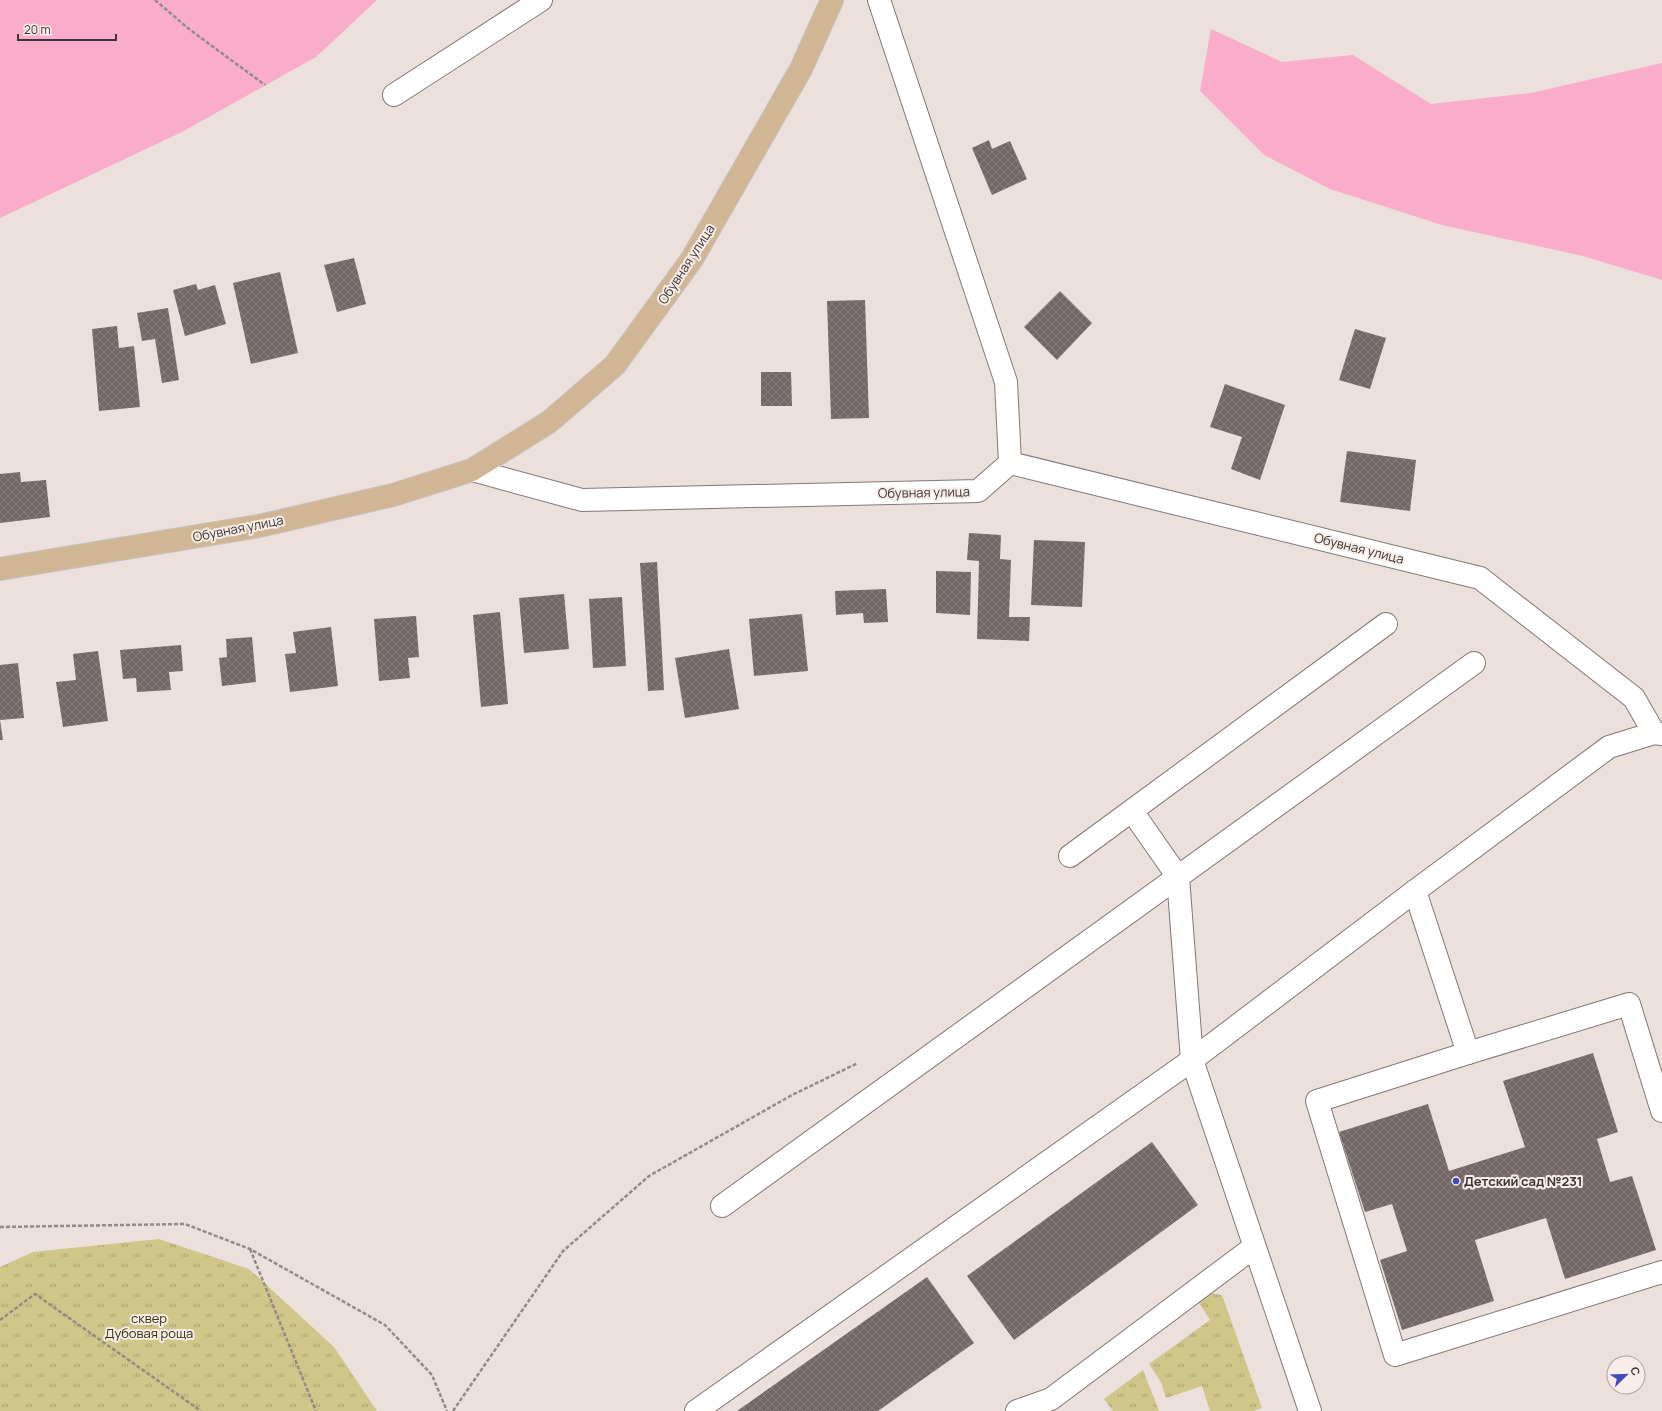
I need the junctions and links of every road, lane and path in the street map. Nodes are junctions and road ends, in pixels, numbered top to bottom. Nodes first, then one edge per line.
1 (155, 0) edge
2 (541, 0) edge
3 (832, 0) edge
4 (878, 0) edge
5 (265, 85) dead end
6 (394, 95) dead end
7 (1010, 463) junction
8 (472, 470) junction
9 (0, 569) edge
10 (1386, 624) dead end
11 (1474, 663) dead end
12 (1658, 733) edge
13 (1132, 811) junction
14 (1070, 856) dead end
15 (1178, 877) junction
16 (1415, 891) junction
17 (1468, 1053) junction
18 (1192, 1060) junction
19 (858, 1063) dead end
20 (1662, 1110) edge
21 (722, 1206) dead end
22 (0, 1227) edge
23 (1254, 1247) junction
24 (250, 1249) junction
25 (1662, 1272) edge
26 (0, 1320) edge
27 (201, 1411) edge
28 (316, 1411) edge
29 (447, 1411) edge
30 (453, 1411) edge
31 (696, 1411) edge
32 (1017, 1411) edge
33 (1310, 1411) edge

1 - 5 path
2 - 6 street
3 - 8 main road, Обувная улица
4 - 7 street
7 - 8 street, Обувная улица
7 - 12 street, Обувная улица
8 - 9 main road, Обувная улица
10 - 13 street
11 - 15 street
12 - 16 street
13 - 14 street
13 - 15 street
15 - 18 street
15 - 21 street
16 - 17 street
16 - 18 street
17 - 20 street
17 - 25 street
18 - 23 street
18 - 31 street
19 - 30 path
22 - 24 path
23 - 32 street
23 - 33 street
24 - 28 path
24 - 29 path
26 - 27 path

